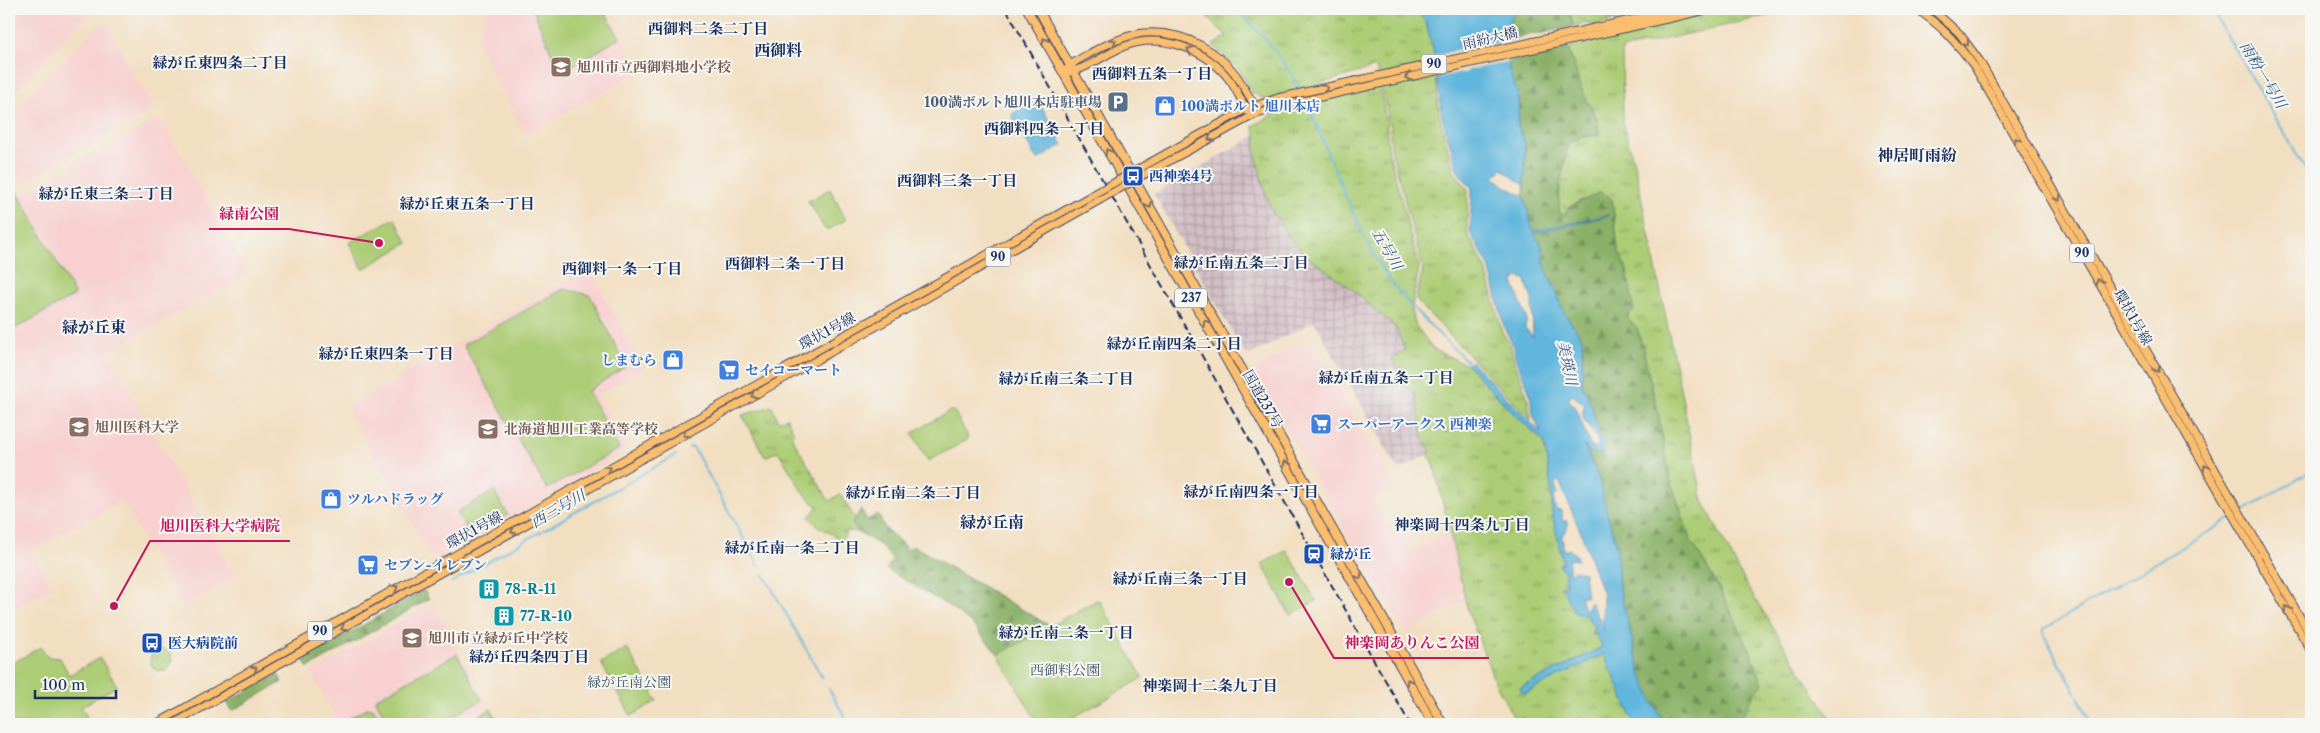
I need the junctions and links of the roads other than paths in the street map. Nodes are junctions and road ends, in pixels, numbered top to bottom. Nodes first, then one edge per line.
1 (1027, 9) edge
2 (1038, 9) edge
3 (1680, 9) edge
4 (1711, 9) edge
5 (1916, 9) edge
6 (1932, 9) edge
7 (1592, 32) junction
8 (1072, 68) junction
9 (1064, 73) junction
10 (1279, 102) junction
11 (1255, 106) junction
12 (1246, 109) junction
13 (1254, 116) junction
14 (1144, 170) junction
15 (808, 360) junction
16 (2233, 509) junction
17 (2241, 523) junction
18 (2311, 636) edge
19 (2311, 651) edge
20 (156, 724) edge
21 (173, 724) edge
22 (1433, 724) edge
23 (1443, 724) edge

9 -> 1 highway, 国道237号 / 237
2 - 8 highway, 国道237号 / 237
3 - 7 main road, 90
4 - 7 main road, 90
16 -> 5 main road, 環状1号線 / 90
6 -> 16 main road, 環状1号線 / 90
7 - 10 main road, 雨紛大橋 / 90
8 - 9 main road
8 -> 11 main road
12 -> 8 main road
8 -> 23 highway, 国道237号 / 237
22 -> 9 highway, 国道237号 / 237
10 - 11 main road, 環状1号線 / 90
10 - 13 main road, 環状1号線 / 90
11 - 12 main road, 環状1号線 / 90
11 - 13 main road
12 - 13 main road
12 - 14 main road, 環状1号線 / 90
13 -> 14 main road, 環状1号線 / 90
14 - 15 main road, 環状1号線 / 90, bridge
20 -> 15 main road, 環状1号線 / 90
15 -> 21 main road, 環状1号線 / 90
16 - 17 main road, 環状1号線 / 90
17 - 18 main road, 環状1号線 / 90
19 -> 17 main road, 環状1号線 / 90

